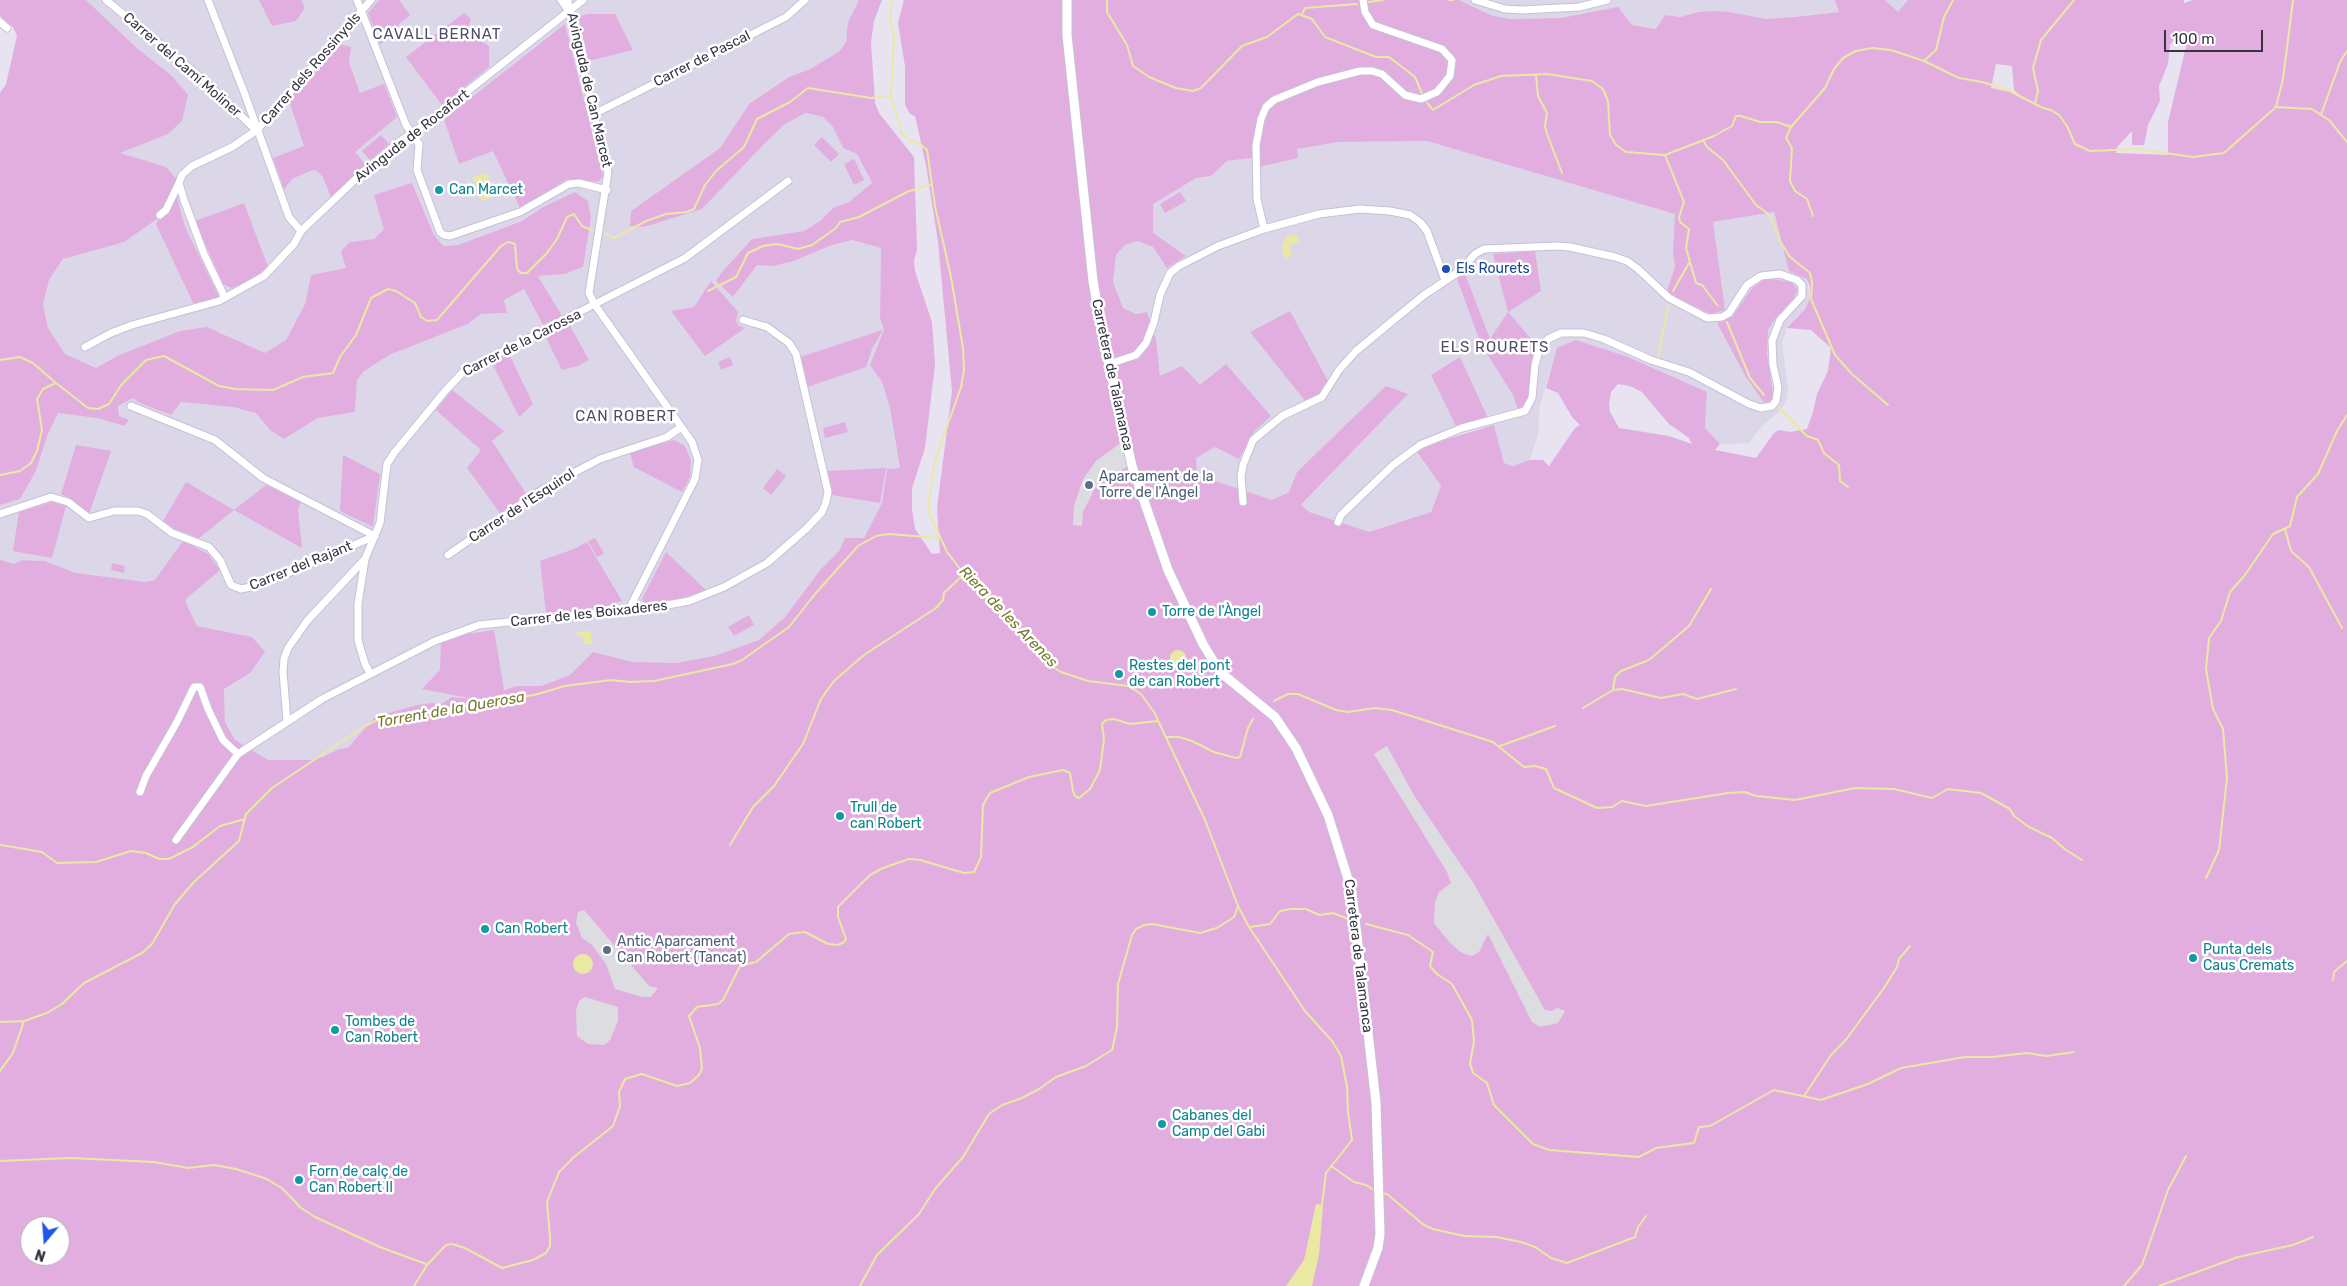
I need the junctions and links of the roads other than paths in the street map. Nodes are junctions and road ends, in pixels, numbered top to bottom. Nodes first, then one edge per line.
1 (106, 0) edge
2 (208, 0) edge
3 (357, 0) edge
4 (371, 0) edge
5 (560, 0) edge
6 (568, 0) edge
7 (583, 0) edge
8 (805, 0) edge
9 (1067, 0) edge
10 (1363, 0) edge
11 (1476, 0) edge
12 (1607, 0) edge
13 (569, 11) junction
14 (361, 12) junction
15 (0, 22) edge
16 (7, 28) dead end
17 (596, 113) junction
18 (257, 130) junction
19 (411, 133) junction
20 (788, 181) dead end
21 (179, 183) junction
22 (607, 190) junction
23 (160, 215) dead end
24 (1264, 229) junction
25 (301, 231) junction
26 (1445, 280) junction
27 (224, 298) junction
28 (595, 305) junction
29 (743, 320) dead end
30 (85, 347) dead end
31 (1110, 366) junction
32 (131, 406) dead end
33 (680, 428) junction
34 (1243, 502) dead end
35 (0, 514) edge
36 (1338, 522) dead end
37 (375, 536) junction
38 (448, 555) dead end
39 (365, 559) junction
40 (629, 609) junction
41 (370, 673) junction
42 (287, 721) junction
43 (238, 754) junction
44 (140, 792) dead end
45 (176, 840) dead end
46 (1364, 1286) edge

1 - 18 street, Carrer del Camí Moliner
2 - 18 street
3 - 14 street
4 - 14 street, Carrer dels Rossinyols
5 - 13 street
6 - 13 street, Avinguda de Can Marcet
7 - 13 street, Avinguda de Rocafort
8 - 17 street, Carrer de Pascal
9 - 31 street, Carretera de Talamanca
10 - 24 street
11 - 12 street
13 - 17 street, Avinguda de Can Marcet
13 - 19 street, Avinguda de Rocafort
14 - 18 street, Carrer dels Rossinyols
14 - 19 street
15 - 16 street
17 - 22 street, Avinguda de Can Marcet
18 - 21 street, Carrer dels Rossinyols
18 - 25 street
19 - 22 street
19 - 25 street, Avinguda de Rocafort
20 - 28 street, Carrer de la Carossa
21 - 23 street, Carrer dels Rossinyols
21 - 27 street
22 - 28 street, Avinguda de Can Marcet
24 - 26 street
24 - 31 street
25 - 27 street, Avinguda de Rocafort
26 - 34 street
26 - 36 street
27 - 30 street, Avinguda de Rocafort
28 - 33 street, Avinguda de Can Marcet
28 - 37 street, Carrer de la Carossa
29 - 40 street, Carrer de les Boixaderes
31 - 46 street, Carretera de Talamanca
32 - 37 street
33 - 38 street, Carrer de l'Esquirol
33 - 40 street, Avinguda de Can Marcet
35 - 37 street, Carrer del Rajant
37 - 39 street, Carrer de la Carossa
39 - 41 street, Carrer de la Carossa
39 - 42 street
40 - 41 street, Carrer de les Boixaderes
41 - 42 street, Carrer de les Boixaderes
42 - 43 street, Carrer de les Boixaderes
43 - 44 street
43 - 45 street, Carrer de les Boixaderes

